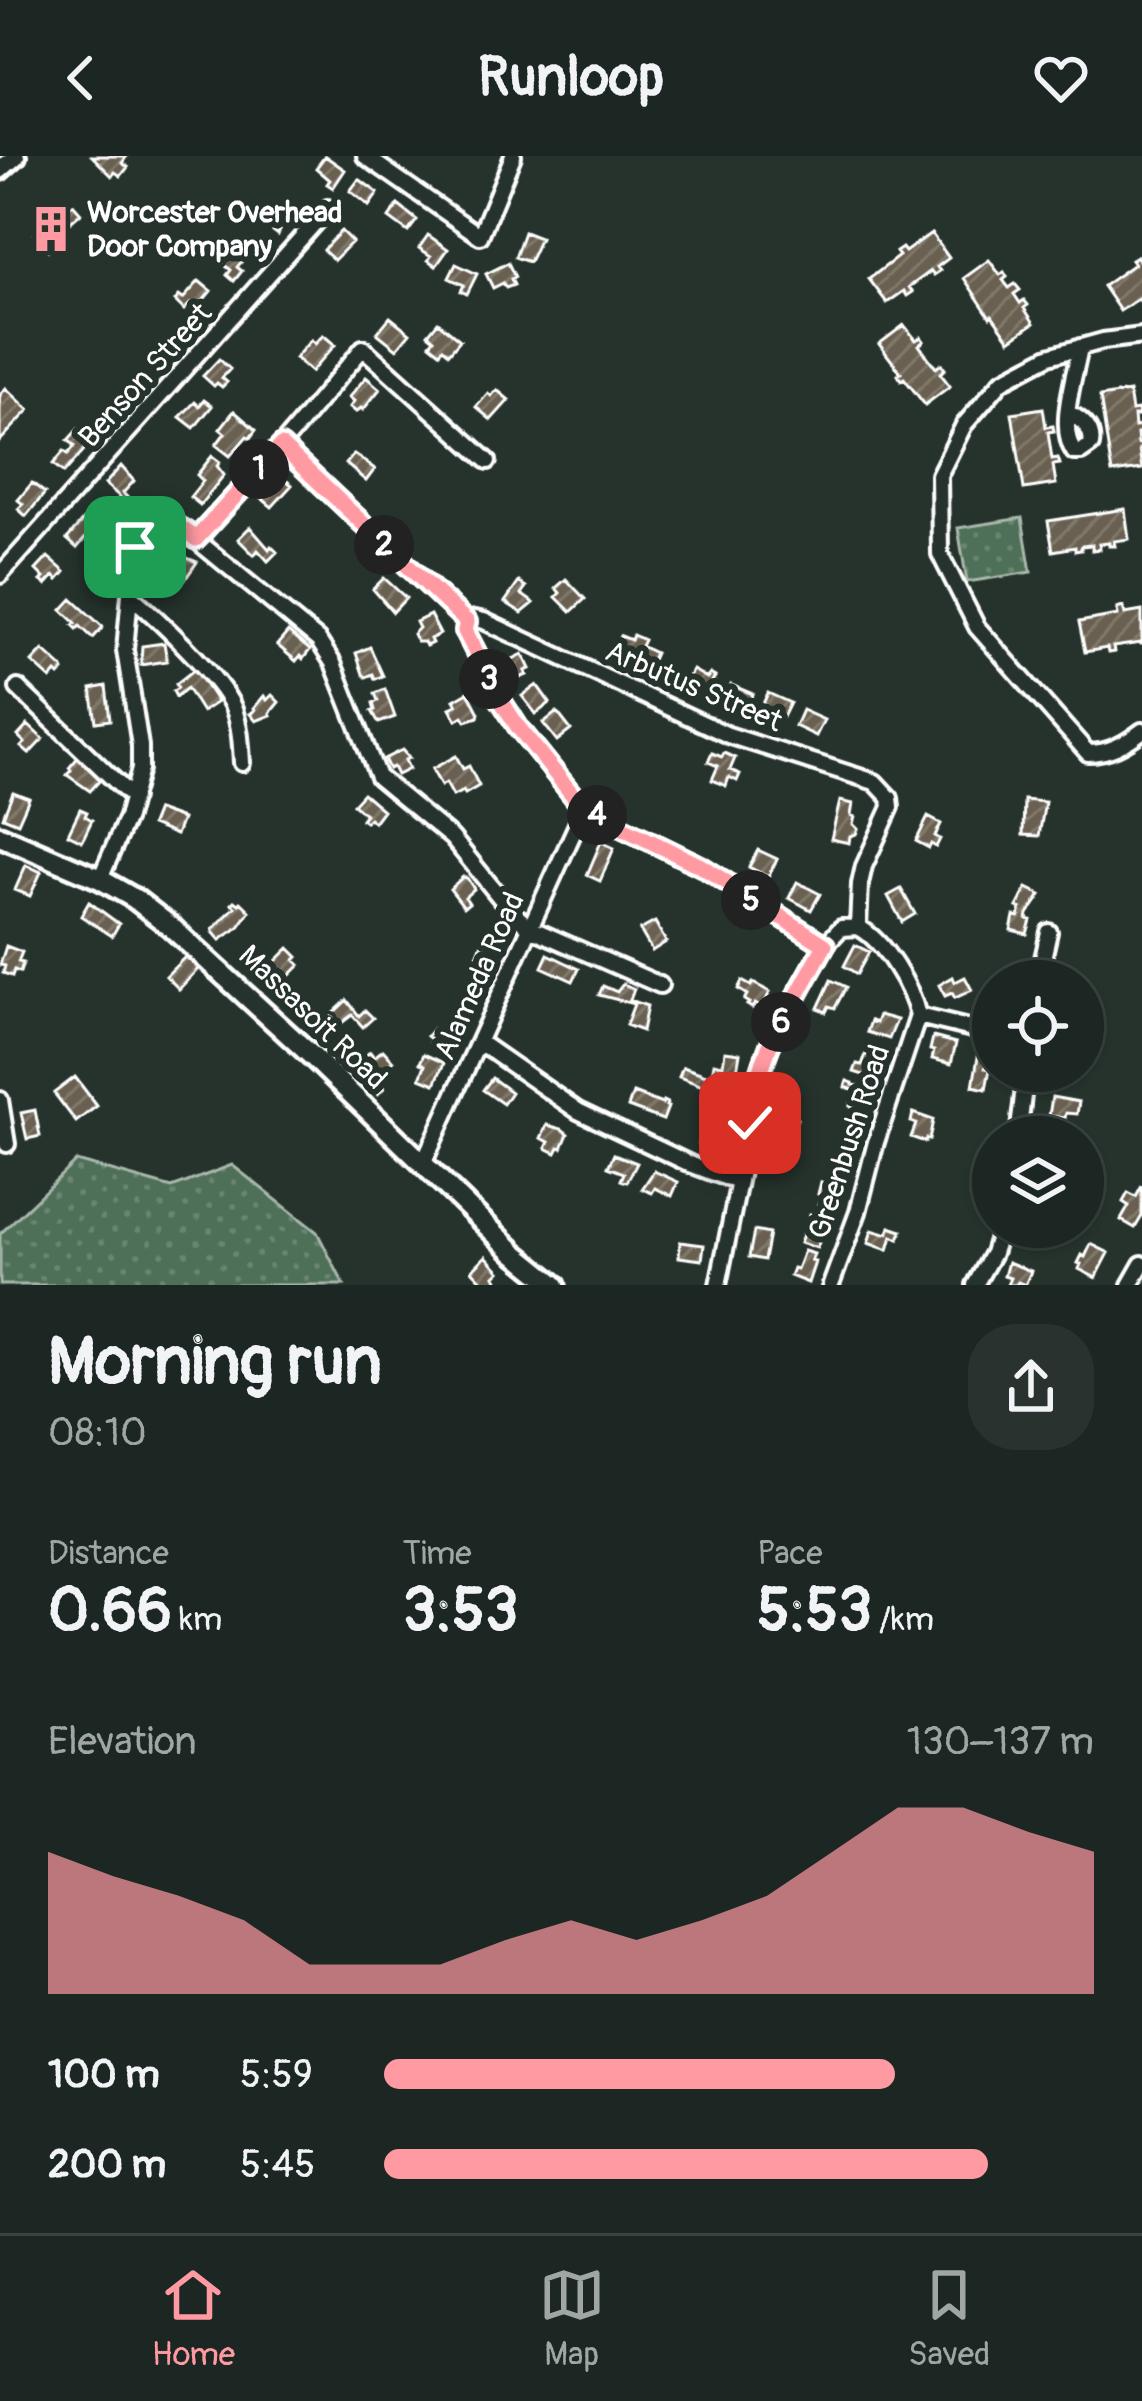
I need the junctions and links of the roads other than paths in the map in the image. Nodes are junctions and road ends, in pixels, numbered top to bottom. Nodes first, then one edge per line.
1 (16, 156) edge
2 (365, 156) edge
3 (513, 156) edge
4 (0, 170) edge
5 (328, 208) dead end
6 (1142, 336) edge
7 (1080, 347) junction
8 (1069, 413) dead end
9 (281, 446) junction
10 (488, 461) dead end
11 (196, 539) junction
12 (0, 575) edge
13 (130, 595) junction
14 (467, 622) junction
15 (18, 688) dead end
16 (1142, 731) edge
17 (242, 763) dead end
18 (134, 798) junction
19 (584, 809) junction
20 (0, 836) edge
21 (100, 879) junction
22 (858, 927) junction
23 (530, 928) junction
24 (1049, 932) dead end
25 (825, 945) junction
26 (1043, 960) edge
27 (661, 985) dead end
28 (918, 1016) junction
29 (972, 1029) edge
30 (479, 1042) junction
31 (0, 1100) edge
32 (8, 1144) dead end
33 (423, 1164) junction
34 (738, 1182) junction
35 (994, 1248) edge
36 (1142, 1264) edge
37 (555, 1285) edge
38 (718, 1285) edge
39 (831, 1285) edge
40 (975, 1285) edge
41 (1130, 1285) edge

1 - 4 street
2 - 3 street
5 - 12 street, Benson Street
6 - 7 street
7 - 8 street
7 - 16 street
9 - 10 street
9 - 11 street
9 - 14 street
11 - 13 street
11 - 23 street
13 - 17 street
13 - 18 street
14 - 19 street
14 - 22 street, Arbutus Street
15 - 18 street
18 - 21 street
19 - 23 street, Alameda Road
19 - 25 street
20 - 21 main road, Massasoit Road
21 - 33 main road, Massasoit Road
22 - 25 street
22 - 28 street
23 - 27 street
23 - 30 street, Alameda Road
24 - 26 street
25 - 34 street
28 - 29 street
28 - 39 street, Greenbush Road
30 - 33 street, Alameda Road
30 - 34 street
31 - 32 street
33 - 37 main road, Massasoit Road
34 - 38 street
35 - 40 street
36 - 41 street

